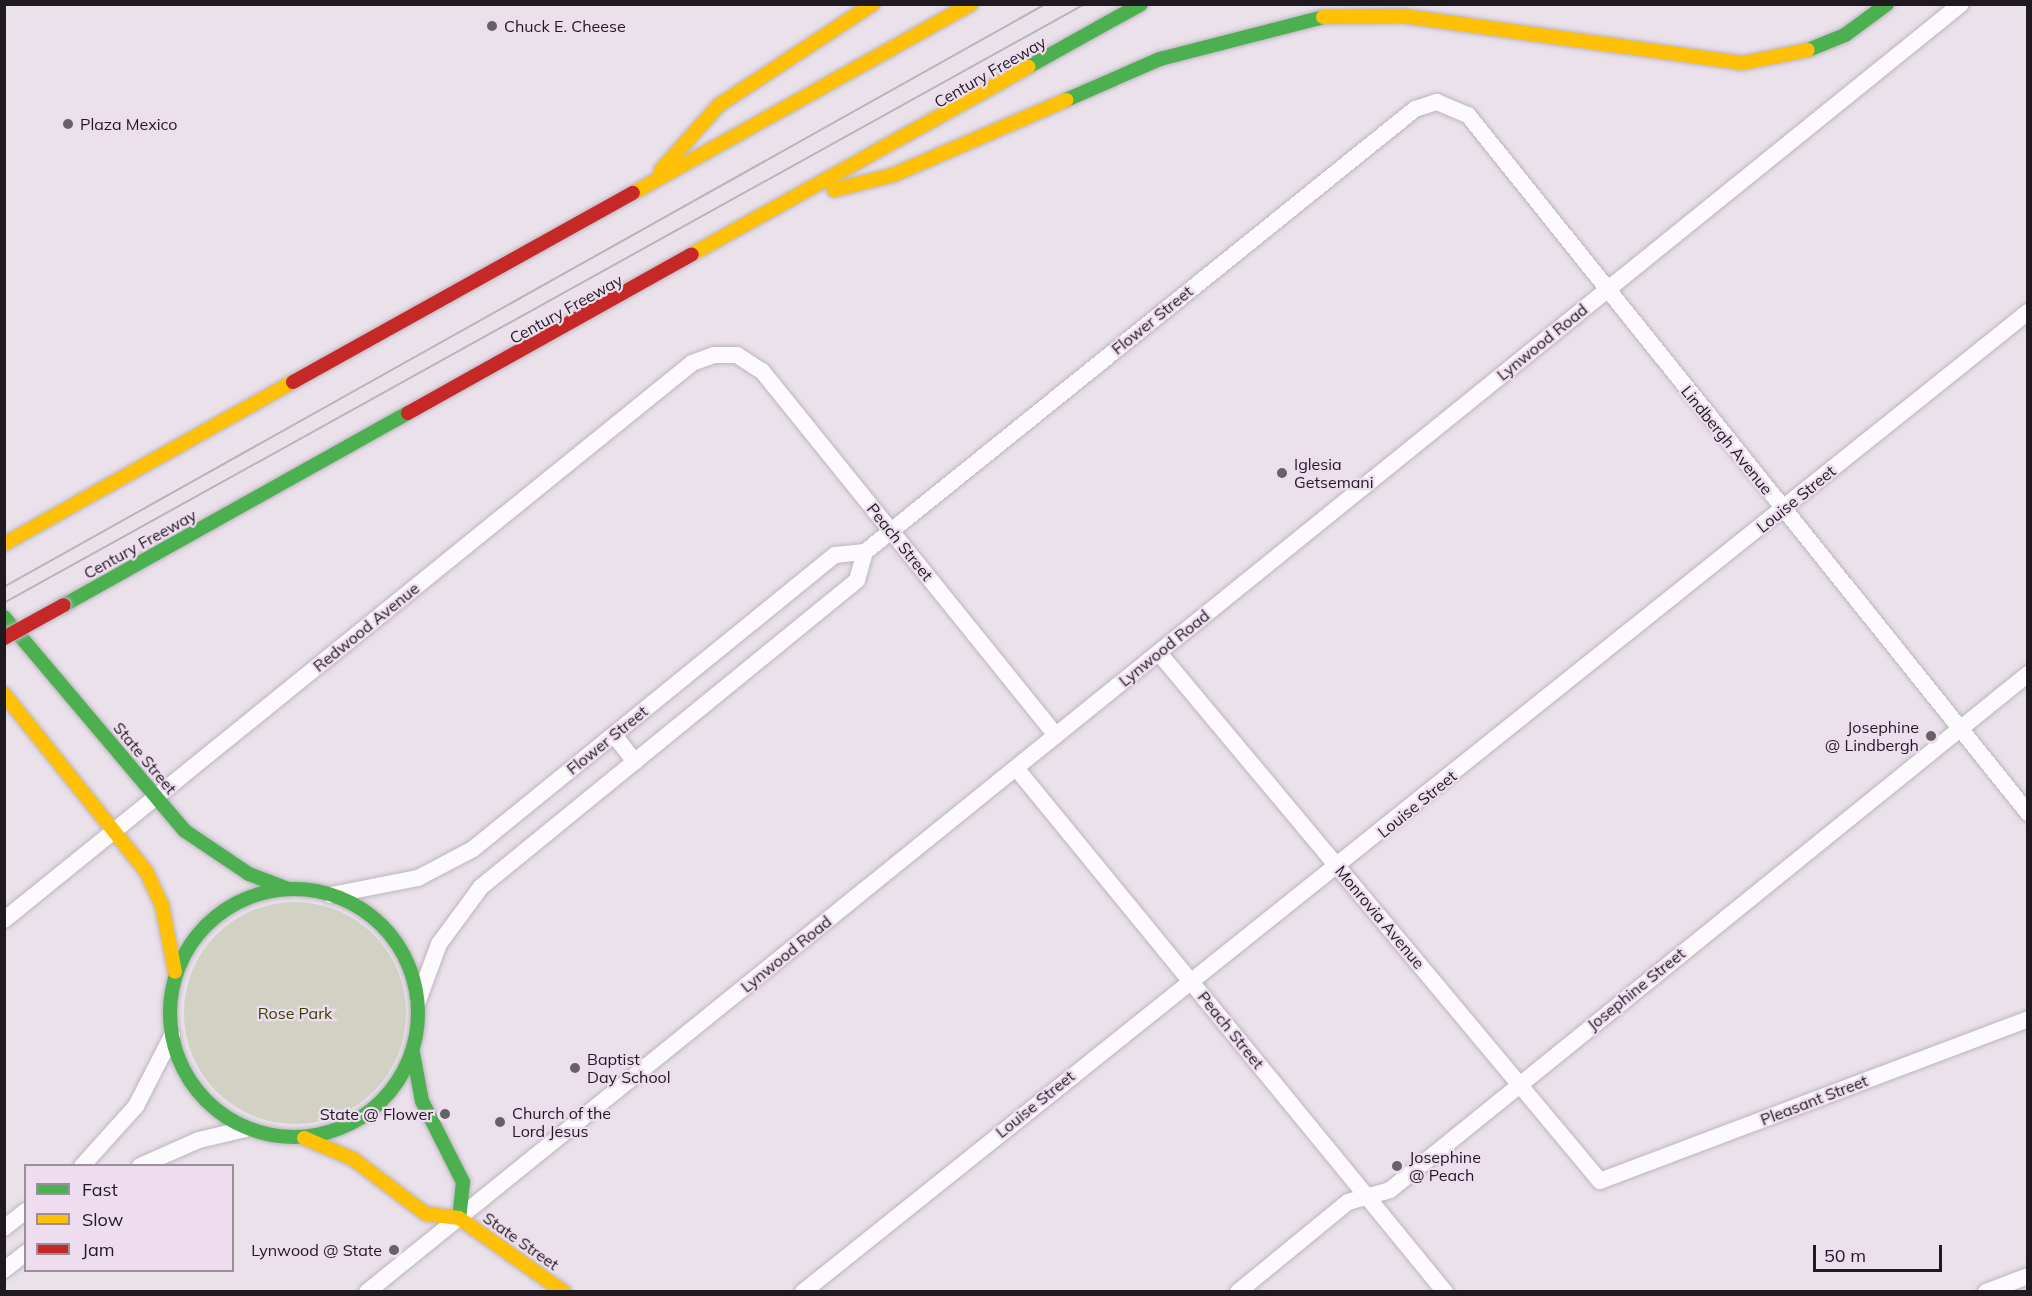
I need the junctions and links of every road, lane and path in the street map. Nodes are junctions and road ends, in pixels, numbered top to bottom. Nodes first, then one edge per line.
1 (873, 4) edge
2 (971, 4) edge
3 (1141, 4) edge
4 (1887, 4) edge
5 (1961, 4) edge
6 (1445, 102) joint
7 (650, 183) junction
8 (800, 199) junction
9 (1607, 289) junction
10 (2028, 312) edge
11 (737, 355) joint
12 (1783, 510) junction
13 (891, 531) junction
14 (6, 543) edge
15 (865, 552) junction
16 (4, 617) edge
17 (4, 638) edge
18 (1159, 653) junction
19 (2028, 674) edge
20 (4, 694) edge
21 (1960, 728) junction
22 (614, 735) junction
23 (1056, 735) junction
24 (635, 762) junction
25 (1016, 768) junction
26 (156, 797) junction
27 (2028, 813) edge
28 (115, 831) junction
29 (1339, 868) junction
30 (286, 888) junction
31 (331, 895) junction
32 (4, 920) edge
33 (175, 972) junction
34 (1190, 980) junction
35 (418, 1001) junction
36 (2028, 1019) edge
37 (172, 1036) junction
38 (413, 1053) junction
39 (1519, 1084) junction
40 (245, 1129) junction
41 (303, 1137) junction
42 (84, 1164) edge
43 (145, 1164) edge
44 (1600, 1181) joint
45 (1368, 1197) junction
46 (24, 1213) edge
47 (459, 1218) junction
48 (4, 1228) edge
49 (24, 1255) edge
50 (4, 1270) edge
51 (2028, 1276) edge
52 (367, 1292) edge
53 (564, 1292) edge
54 (803, 1292) edge
55 (1238, 1292) edge
56 (1445, 1292) edge
57 (1986, 1292) edge

1 - 7 main road
2 - 7 main road
3 - 8 main road, Century Freeway
4 - 8 main road
5 - 9 street, Lynwood Road
6 - 9 street, Lindbergh Avenue
6 - 13 street, Flower Street
7 - 14 main road
8 - 17 main road, Century Freeway, bridge
9 - 12 street, Lindbergh Avenue
9 - 18 street, Lynwood Road
10 - 12 street, Louise Street
11 - 13 street, Peach Street
11 - 26 street, Redwood Avenue
12 - 21 street, Lindbergh Avenue
12 - 29 street, Louise Street
13 - 15 street, Flower Street
13 - 23 street, Peach Street
15 - 22 street, Flower Street
15 - 24 street, Flower Street
16 - 26 main road, State Street
18 - 23 street, Lynwood Road
18 - 29 street, Monrovia Avenue
19 - 21 street, Josephine Street
20 - 28 main road
21 - 27 street, Lindbergh Avenue
21 - 39 street, Josephine Street
22 - 24 street
22 - 31 street, Flower Street
23 - 25 street, Lynwood Road
24 - 35 street, Flower Street
25 - 34 street, Peach Street
25 - 47 street, Lynwood Road
26 - 28 street, Redwood Avenue
26 - 30 main road, State Street
28 - 32 street, Redwood Avenue
28 - 33 main road
29 - 34 street, Louise Street
29 - 39 street, Monrovia Avenue
30 - 31 main road
30 - 33 main road
31 - 35 main road
33 - 37 main road
34 - 45 street, Peach Street
34 - 54 street, Louise Street
35 - 38 main road
36 - 44 street, Pleasant Street
37 - 40 main road
37 - 42 street
38 - 41 main road
38 - 47 main road, State Street
39 - 44 street, Monrovia Avenue
39 - 45 street, Josephine Street
40 - 41 main road
40 - 43 street
41 - 47 main road, State Street
45 - 55 street, Josephine Street
45 - 56 street, Peach Street
46 - 48 street
47 - 52 street, Lynwood Road
47 - 53 main road, State Street
49 - 50 street
51 - 57 street

